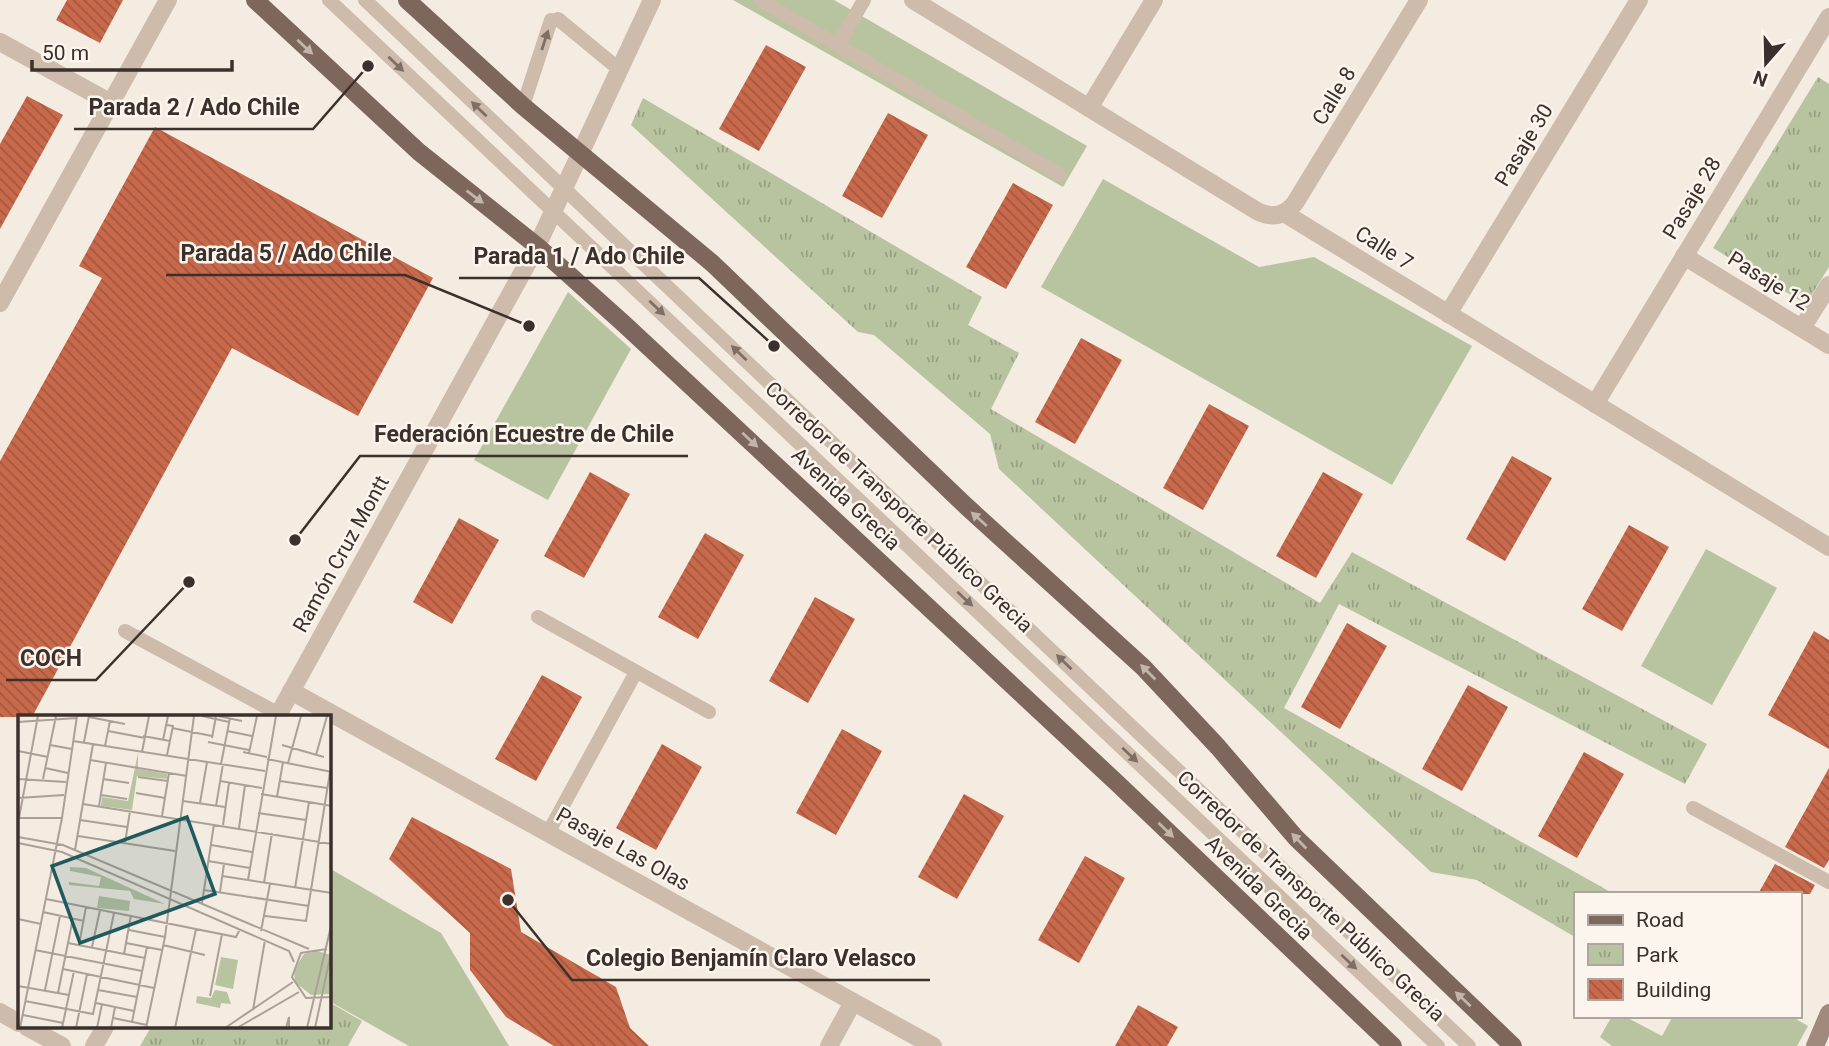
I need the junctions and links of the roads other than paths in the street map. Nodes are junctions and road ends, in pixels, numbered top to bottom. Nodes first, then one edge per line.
1 (168, 0) edge
2 (255, 0) edge
3 (329, 0) edge
4 (365, 0) edge
5 (407, 0) edge
6 (652, 0) edge
7 (760, 0) edge
8 (863, 0) edge
9 (914, 0) edge
10 (1154, 0) edge
11 (1419, 0) edge
12 (1639, 0) edge
13 (1829, 17) edge
14 (0, 41) edge
15 (838, 45) junction
16 (620, 71) junction
17 (111, 103) junction
18 (523, 106) junction
19 (1089, 108) junction
20 (581, 155) junction
21 (1060, 175) dead end
22 (565, 189) junction
23 (553, 212) junction
24 (1284, 213) junction
25 (537, 246) junction
26 (1684, 256) junction
27 (1829, 285) edge
28 (0, 303) edge
29 (1448, 314) junction
30 (1802, 328) junction
31 (1829, 345) edge
32 (1595, 404) junction
33 (1829, 547) edge
34 (538, 617) dead end
35 (125, 631) dead end
36 (636, 671) junction
37 (292, 691) junction
38 (709, 712) dead end
39 (276, 715) edge
40 (279, 715) edge
41 (1693, 808) dead end
42 (548, 833) junction
43 (1829, 882) edge
44 (853, 1002) junction
45 (0, 1012) edge
46 (1829, 1013) edge
47 (18, 1022) edge
48 (28, 1028) edge
49 (104, 1028) edge
50 (62, 1046) edge
51 (94, 1046) edge
52 (829, 1046) edge
53 (933, 1046) edge
54 (1393, 1046) edge
55 (1438, 1046) edge
56 (1469, 1046) edge
57 (1513, 1046) edge
58 (1815, 1046) edge

1 - 17 street
2 -> 25 main road, Avenida Grecia
3 -> 23 lane, Corredor de Transporte Público Grecia
22 -> 4 lane, Corredor de Transporte Público Grecia
5 - 18 main road
6 - 16 street, Ramón Cruz Montt
7 - 15 lane
8 - 15 lane
9 - 19 street, Calle 7
10 - 19 street
11 - 24 street, Calle 8
12 - 29 street, Pasaje 30
13 - 26 street, Pasaje 28
14 - 17 street
15 - 21 lane
18 -> 16 lane
16 - 20 street, Ramón Cruz Montt
17 - 28 street
18 - 20 main road
19 - 24 street, Calle 7
20 - 22 street, Ramón Cruz Montt
57 -> 20 main road
22 - 23 street, Ramón Cruz Montt
56 -> 22 lane, Corredor de Transporte Público Grecia
23 - 25 street, Ramón Cruz Montt
23 -> 55 lane, Corredor de Transporte Público Grecia
24 - 29 street, Calle 7
25 - 37 street, Ramón Cruz Montt
25 -> 54 main road, Avenida Grecia
26 - 30 street, Pasaje 12
26 - 32 street, Pasaje 28
27 - 30 street
29 - 32 street, Calle 7
30 - 31 street, Pasaje 12
32 - 33 street, Calle 7
34 - 36 lane
35 - 39 lane
36 - 38 lane
36 - 42 lane
37 - 40 street, Ramón Cruz Montt
37 - 42 street, Pasaje Las Olas
41 - 43 lane
42 - 44 street, Pasaje Las Olas
44 - 52 street
44 - 53 street, Pasaje Las Olas
45 - 47 street
46 - 58 main road
48 - 50 street
49 - 51 street

